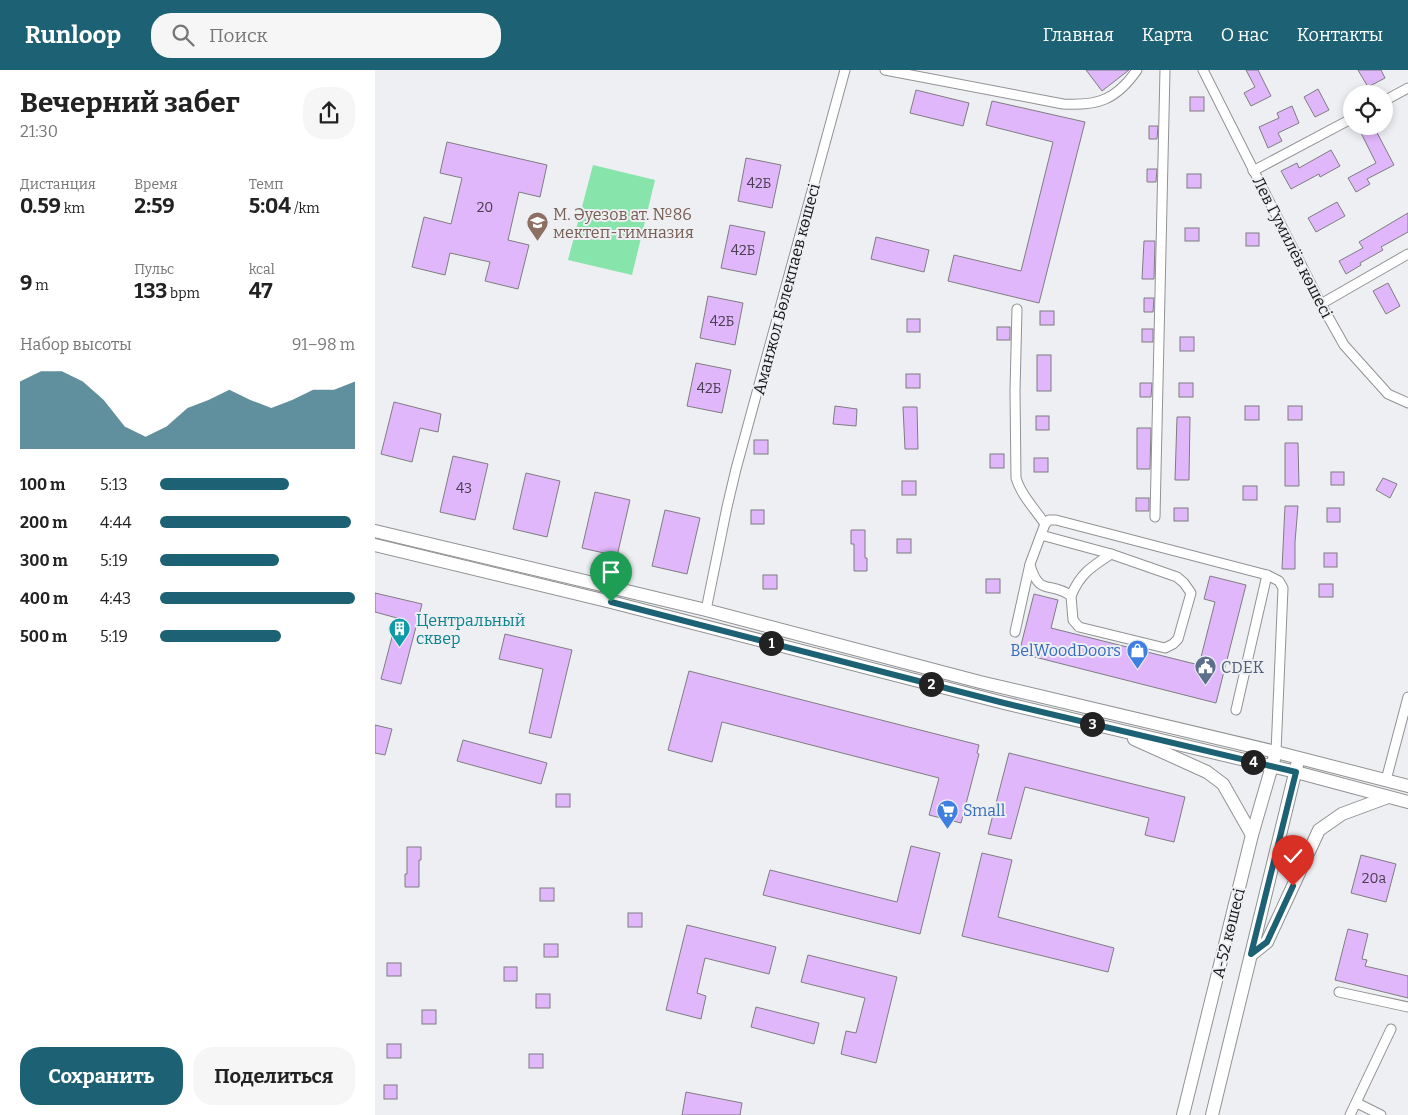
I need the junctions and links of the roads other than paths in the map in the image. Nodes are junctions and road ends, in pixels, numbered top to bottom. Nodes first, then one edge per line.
1 (845, 70) edge
2 (885, 70) edge
3 (1136, 70) edge
4 (1165, 70) edge
5 (1203, 70) edge
6 (1408, 88) edge
7 (1393, 96) edge
8 (1343, 123) edge
9 (1253, 171) junction
10 (1408, 254) edge
11 (1321, 304) junction
12 (1017, 309) dead end
13 (1408, 403) edge
14 (1155, 517) dead end
15 (1045, 524) junction
16 (375, 531) edge
17 (1041, 535) junction
18 (375, 546) edge
19 (446, 548) junction
20 (1111, 554) junction
21 (443, 562) junction
22 (1030, 564) junction
23 (1267, 575) junction
24 (1071, 596) junction
25 (707, 610) junction
26 (1015, 632) dead end
27 (1408, 697) edge
28 (1236, 710) dead end
29 (1127, 733) junction
30 (1277, 752) junction
31 (1299, 758) junction
32 (1272, 766) junction
33 (1296, 772) junction
34 (1386, 780) junction
35 (1408, 786) edge
36 (1388, 797) junction
37 (1408, 802) edge
38 (1252, 835) junction
39 (1251, 954) junction
40 (1339, 992) dead end
41 (1408, 1007) edge
42 (1391, 1029) dead end
43 (1357, 1103) junction
44 (1183, 1115) edge
45 (1212, 1115) edge
46 (1350, 1115) edge
47 (1381, 1115) edge

1 - 25 street, Аманжол Бөлекпаев көшесі
2 - 3 street
4 - 14 street
5 - 9 street, Лев Гумилёв көшесі
6 - 7 street
8 - 9 street
9 - 11 street, Лев Гумилёв көшесі
10 - 11 street
11 - 13 street, Лев Гумилёв көшесі
12 - 15 street
15 - 17 street
15 - 23 street
16 - 19 street
17 - 20 street
17 - 22 street
18 - 21 street
19 - 21 street
19 - 25 street
20 - 24 street
20 - 24 street
21 - 29 street
22 - 24 street
22 - 26 street
23 - 28 street
23 - 30 street
25 - 30 street
27 - 34 street
29 - 32 street
29 - 38 street
30 - 31 street
30 - 32 street, А-52 көшесі
31 - 33 street, А-52 көшесі
31 - 34 street
32 - 33 street
32 - 38 street, А-52 көшесі
33 - 36 street
33 - 39 street, А-52 көшесі
34 - 35 street
36 - 37 street
36 - 39 street
38 - 44 street, А-52 көшесі
39 - 45 street, А-52 көшесі
40 - 41 street
42 - 43 street
43 - 46 street
43 - 47 street

